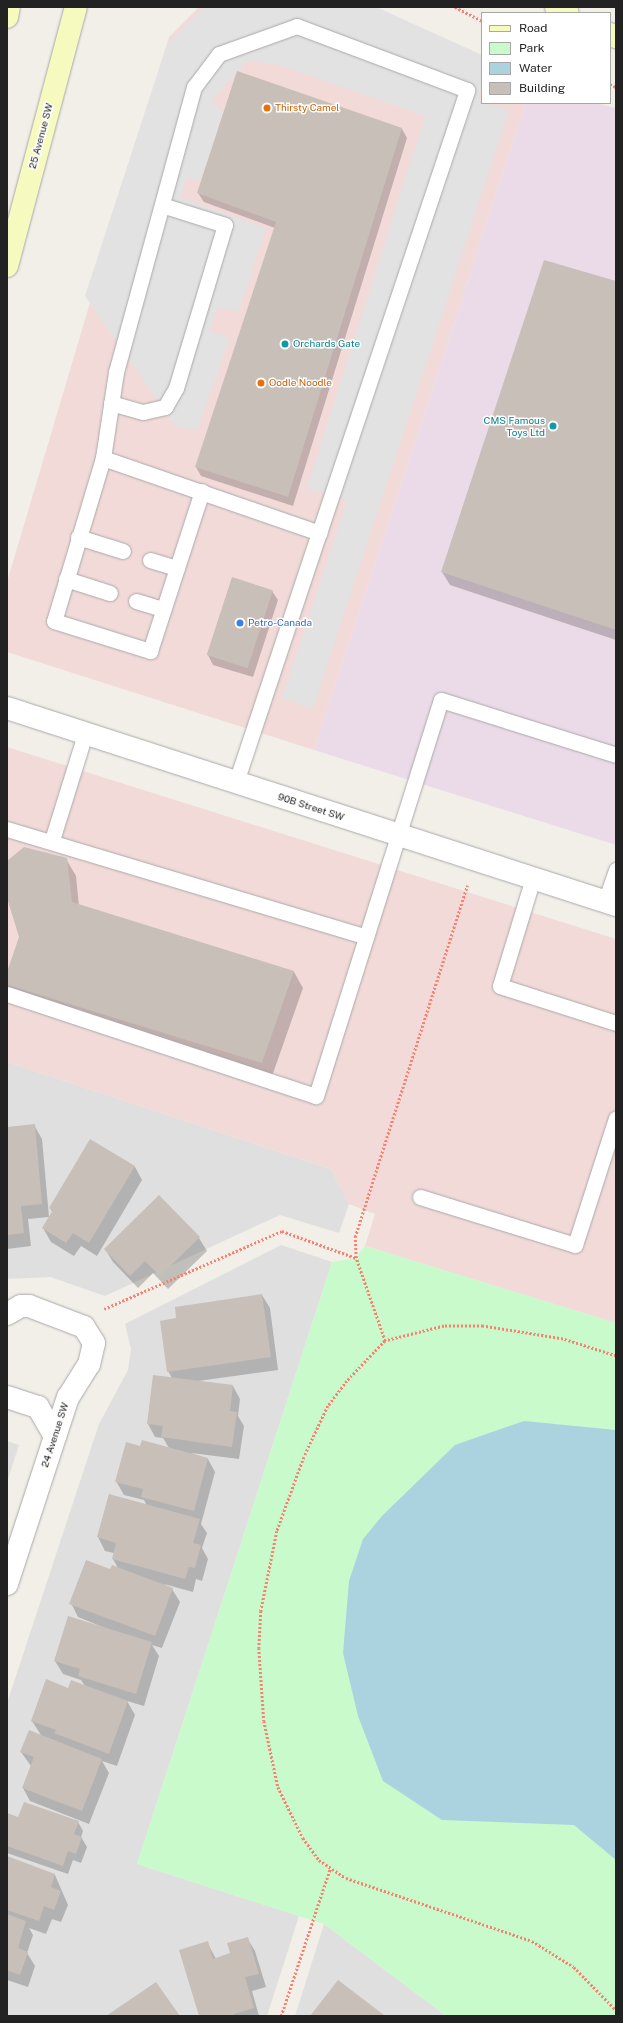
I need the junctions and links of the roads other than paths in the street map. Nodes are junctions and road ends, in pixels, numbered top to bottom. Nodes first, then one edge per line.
1 (9, 7) edge
2 (556, 7) edge
3 (77, 11) edge
4 (566, 12) edge
5 (7, 17) edge
6 (162, 205) junction
7 (7, 266) edge
8 (112, 403) junction
9 (103, 458) junction
10 (202, 491) junction
11 (319, 533) junction
12 (78, 537) junction
13 (123, 551) dead end
14 (150, 560) dead end
15 (177, 568) junction
16 (66, 579) junction
17 (110, 593) dead end
18 (136, 601) dead end
19 (163, 609) junction
20 (7, 708) edge
21 (85, 734) junction
22 (616, 755) edge
23 (236, 782) junction
24 (7, 829) edge
25 (399, 835) junction
26 (52, 840) junction
27 (616, 870) edge
28 (533, 878) junction
29 (611, 904) edge
30 (366, 938) junction
31 (7, 994) edge
32 (616, 1023) edge
33 (616, 1118) edge
34 (420, 1197) dead end
35 (7, 1314) edge
36 (7, 1397) edge
37 (56, 1436) junction
38 (7, 1584) edge

1 - 5 main road
2 - 4 main road
3 - 7 main road, 25 Avenue SW
6 - 8 lane
6 - 8 lane
6 - 11 lane
8 - 9 lane
9 - 10 lane
9 - 12 lane
10 - 11 lane
10 - 15 lane
11 - 23 lane
12 - 13 lane
12 - 16 lane
14 - 15 lane
15 - 19 lane
16 - 17 lane
16 - 19 lane
18 - 19 lane
20 - 21 street, 90B Street SW
21 - 23 street, 90B Street SW
21 - 26 lane
22 - 25 lane
23 - 25 street, 90B Street SW
24 - 26 lane
25 - 28 street, 90B Street SW
25 - 30 lane
26 - 30 lane
27 - 29 lane
28 - 29 street, 90B Street SW
28 - 32 lane
30 - 31 lane
33 - 34 lane
35 - 37 street, 24 Avenue SW
36 - 37 street
37 - 38 street, 24 Avenue SW

